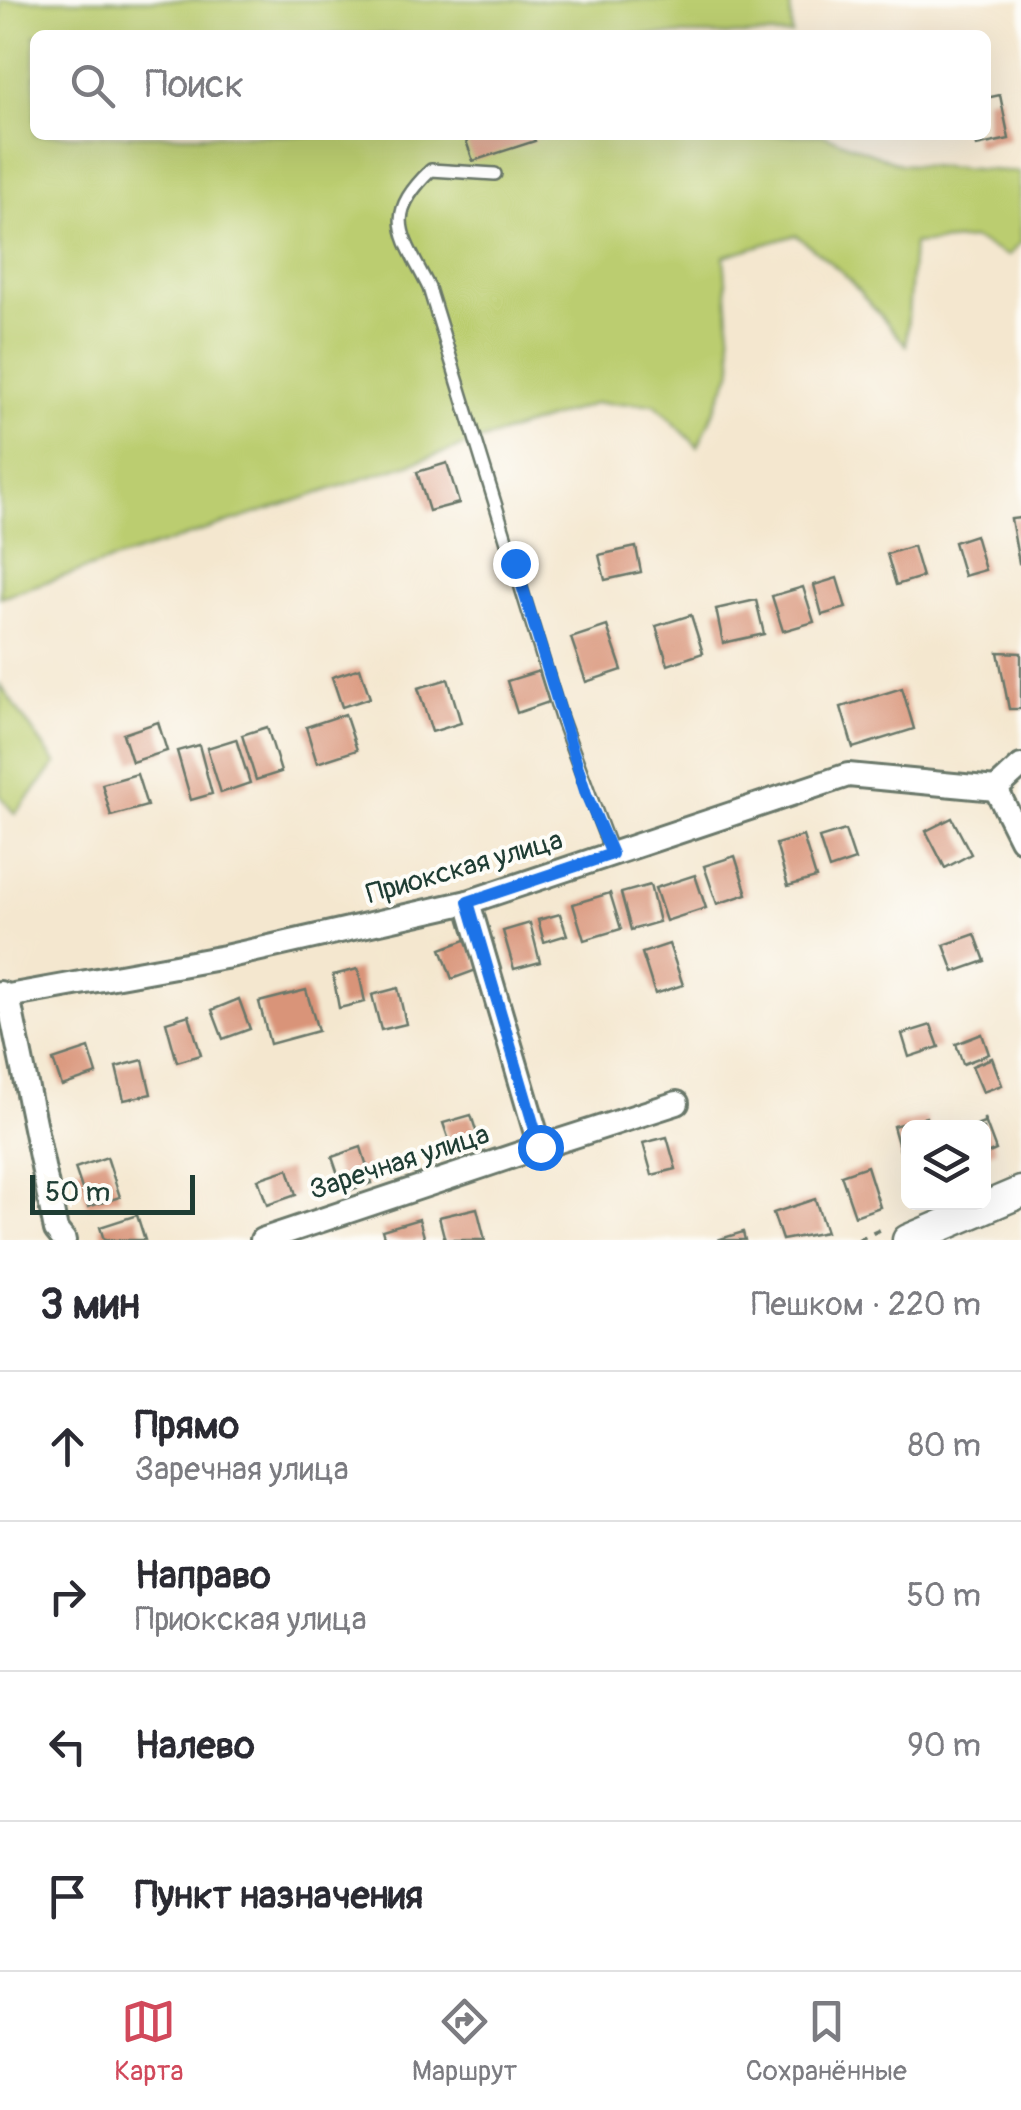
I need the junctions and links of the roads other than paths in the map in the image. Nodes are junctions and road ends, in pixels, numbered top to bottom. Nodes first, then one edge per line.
1 (495, 174) dead end
2 (1021, 766) edge
3 (996, 789) junction
4 (1021, 838) edge
5 (612, 854) junction
6 (468, 902) junction
7 (4, 995) edge
8 (677, 1104) dead end
9 (540, 1147) junction
10 (1021, 1192) edge
11 (64, 1240) edge
12 (262, 1240) edge
13 (908, 1240) edge

1 - 5 lane
2 - 3 street
3 - 4 street
3 - 5 street, Приокская улица
5 - 6 street, Приокская улица
6 - 7 street, Приокская улица
6 - 9 street
7 - 11 street
8 - 9 street, Заречная улица
9 - 12 street, Заречная улица
10 - 13 street

